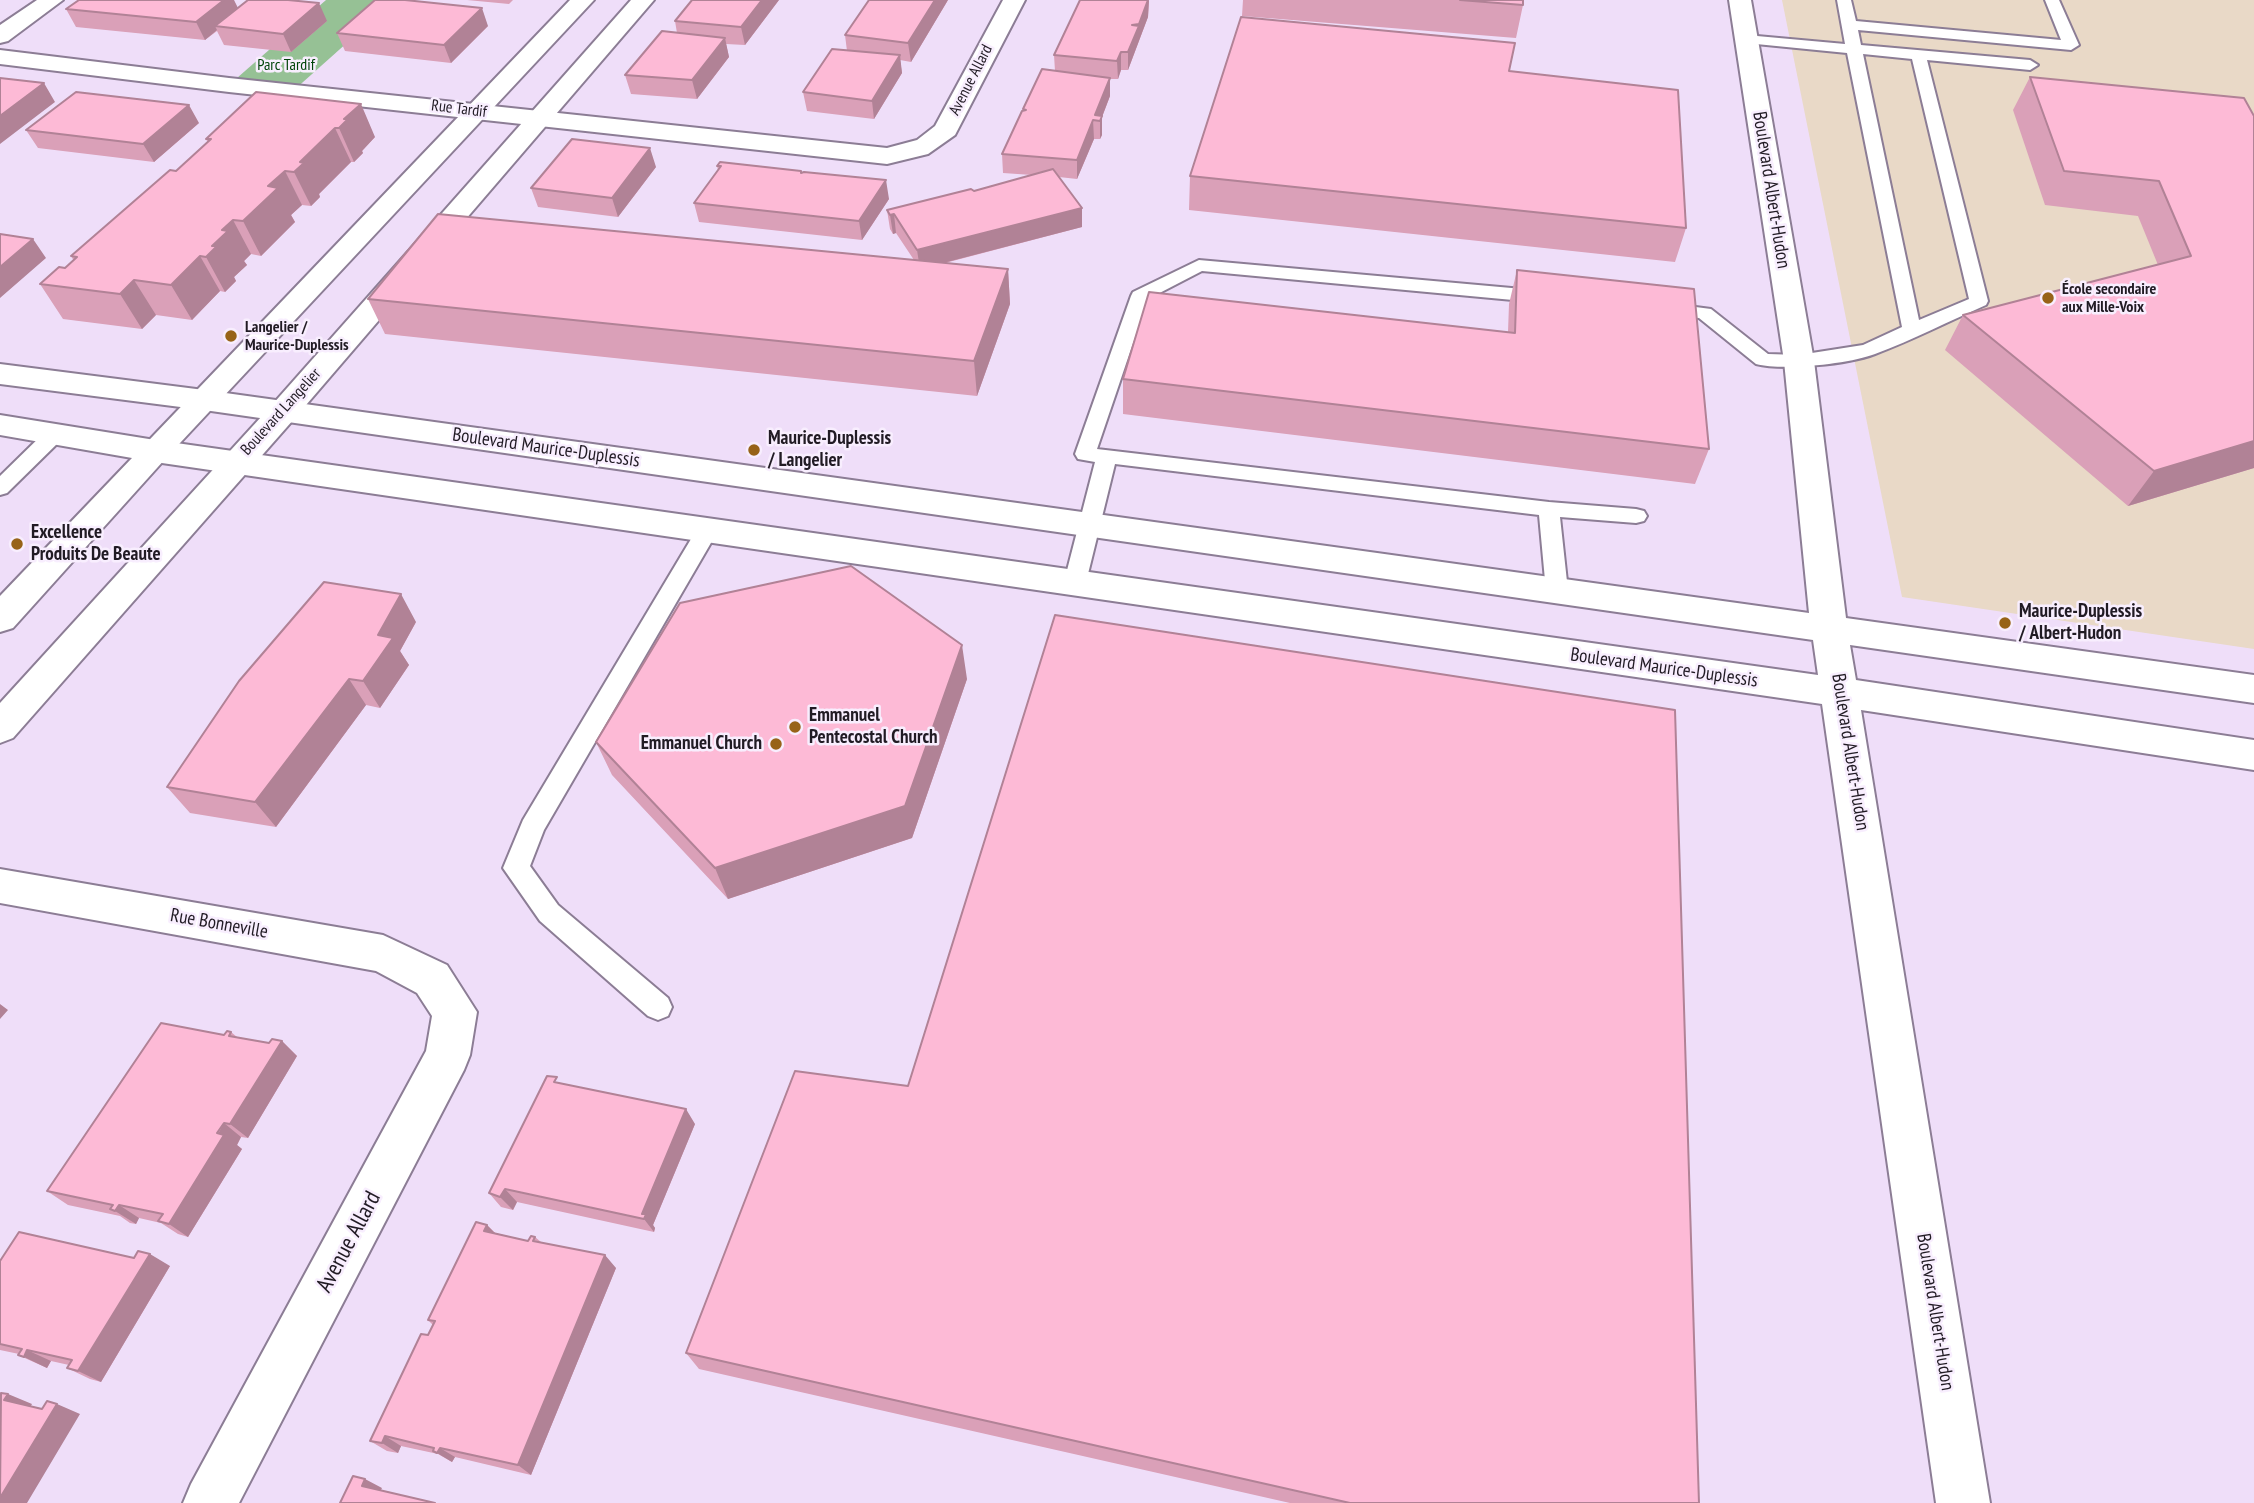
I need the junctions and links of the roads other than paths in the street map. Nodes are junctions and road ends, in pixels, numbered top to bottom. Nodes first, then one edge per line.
1 (52, 0) edge
2 (583, 0) edge
3 (643, 0) edge
4 (1014, 0) edge
5 (1740, 0) edge
6 (1844, 0) edge
7 (2052, 0) edge
8 (1849, 25) junction
9 (0, 36) edge
10 (1746, 39) junction
11 (1856, 49) junction
12 (1918, 54) junction
13 (0, 57) edge
14 (2030, 65) dead end
15 (479, 112) junction
16 (539, 118) junction
17 (918, 151) joint
18 (1567, 300) edge
19 (1649, 307) edge
20 (1912, 330) junction
21 (1799, 360) junction
22 (0, 374) edge
23 (204, 400) junction
24 (283, 412) junction
25 (0, 425) edge
26 (54, 435) junction
27 (155, 451) junction
28 (1106, 457) junction
29 (237, 461) junction
30 (4, 479) edge
31 (1549, 509) junction
32 (1636, 516) dead end
33 (1091, 525) junction
34 (708, 529) junction
35 (1075, 582) junction
36 (1557, 591) junction
37 (0, 619) edge
38 (1832, 629) junction
39 (2254, 689) edge
40 (1839, 692) junction
41 (0, 728) edge
42 (2254, 755) edge
43 (0, 886) edge
44 (432, 979) joint
45 (658, 1007) dead end
46 (210, 1503) edge
47 (1963, 1503) edge

1 - 9 street
2 - 15 street
3 - 16 street, Boulevard Langelier
4 - 17 street, Avenue Allard
5 - 10 street, Boulevard Albert-Hudon
6 - 8 lane
7 - 8 lane
8 - 11 lane
10 - 11 lane
10 - 21 street, Boulevard Albert-Hudon
11 - 12 lane
11 - 20 lane
12 - 14 lane
12 - 20 lane
13 - 15 street, Rue Tardif
15 - 16 street, Rue Tardif
15 - 23 street
16 - 17 street, Rue Tardif
16 - 24 street, Boulevard Langelier
18 - 28 lane
19 - 21 lane
20 - 21 lane
21 - 38 street, Boulevard Albert-Hudon
22 - 23 street, Boulevard Maurice-Duplessis
23 - 24 street, Boulevard Maurice-Duplessis
23 - 27 street
24 - 29 street, Boulevard Langelier
24 - 33 street, Boulevard Maurice-Duplessis
25 - 26 street, Boulevard Maurice-Duplessis
26 - 27 street, Boulevard Maurice-Duplessis
26 - 30 lane
27 - 29 street, Boulevard Maurice-Duplessis
27 - 37 street
28 - 31 lane
28 - 33 lane
29 - 34 street, Boulevard Maurice-Duplessis
29 - 41 street, Boulevard Langelier
31 - 32 lane
31 - 36 lane
33 - 35 lane
33 - 36 street, Boulevard Maurice-Duplessis
34 - 35 street, Boulevard Maurice-Duplessis
34 - 45 lane
35 - 40 street, Boulevard Maurice-Duplessis
36 - 38 street, Boulevard Maurice-Duplessis
38 - 39 street, Boulevard Maurice-Duplessis
38 - 40 street, Boulevard Albert-Hudon
40 - 42 street, Boulevard Maurice-Duplessis
40 - 47 street, Boulevard Albert-Hudon
43 - 44 street, Rue Bonneville
44 - 46 street, Avenue Allard

